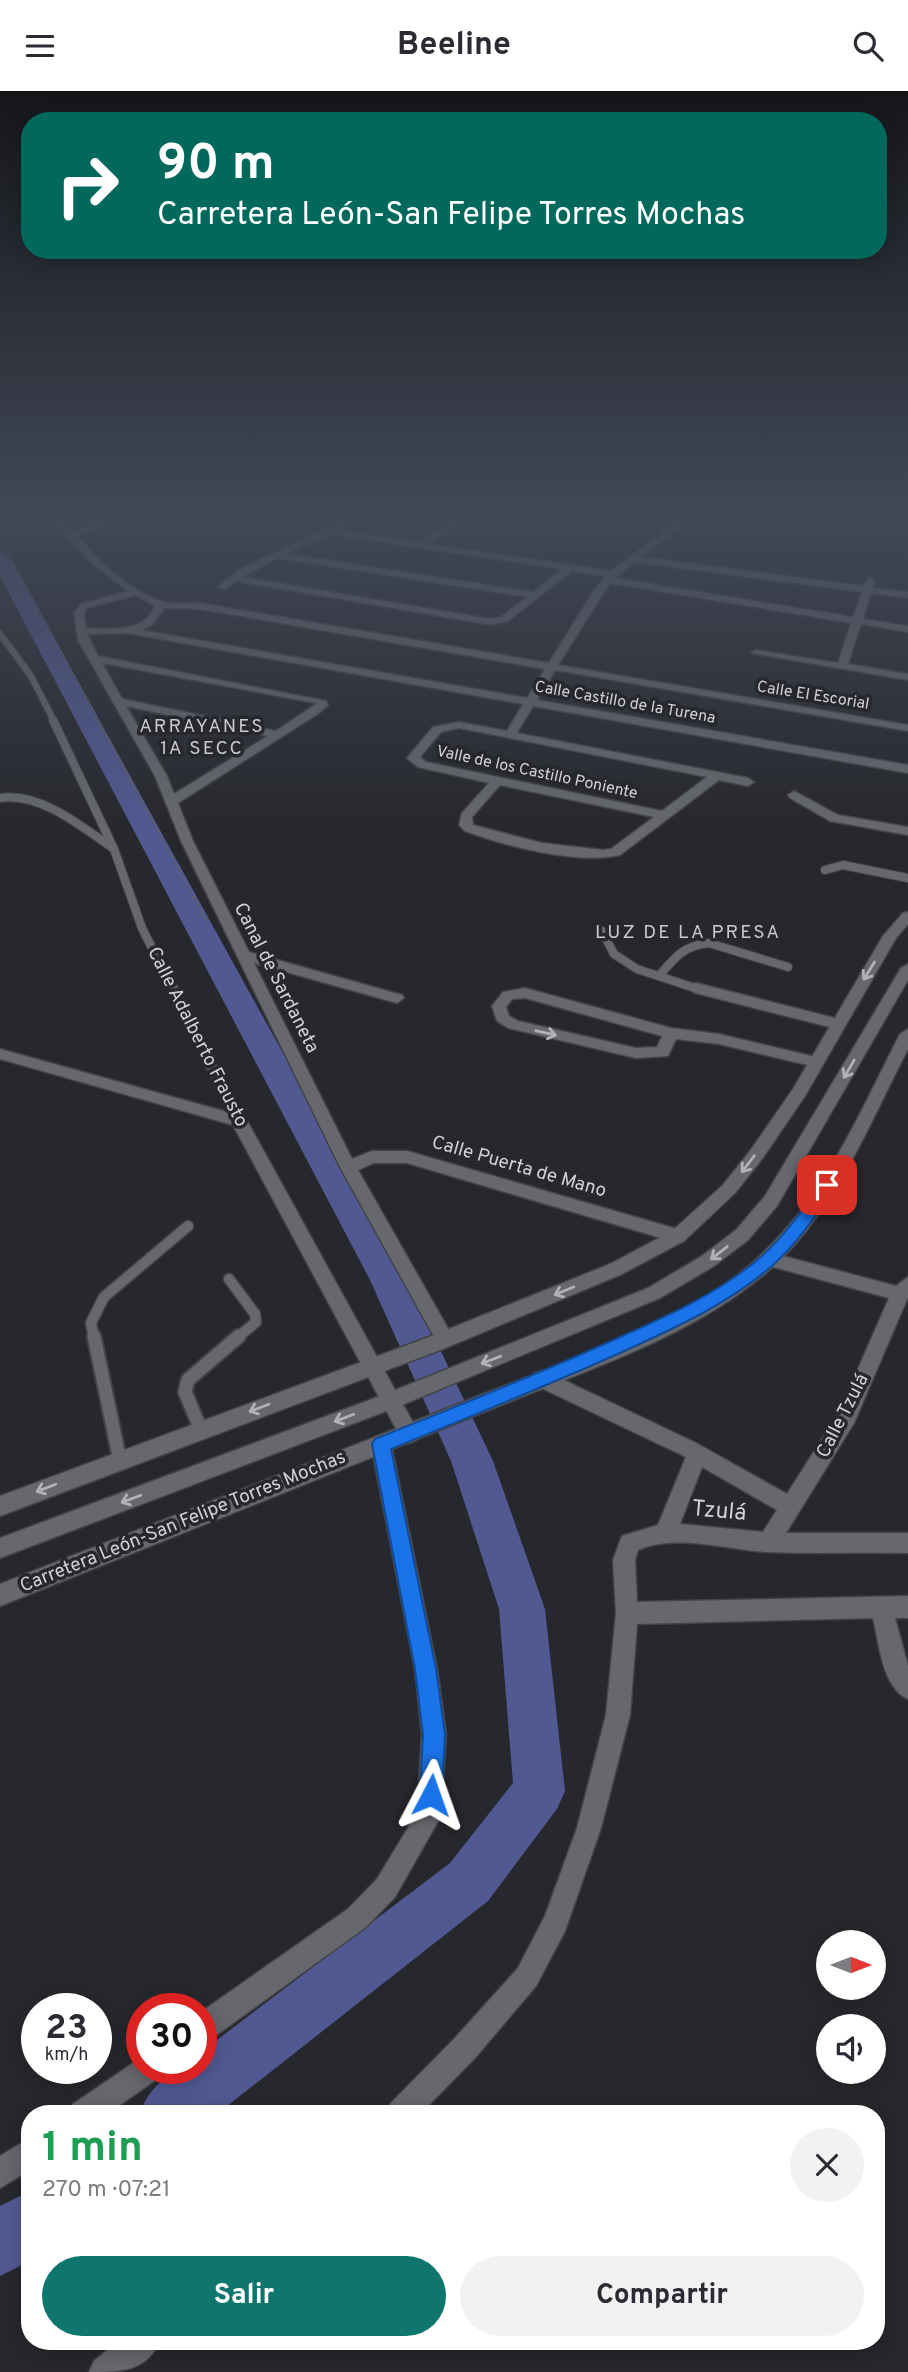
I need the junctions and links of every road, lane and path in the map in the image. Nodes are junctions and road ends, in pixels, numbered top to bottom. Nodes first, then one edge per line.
1 (44, 619) edge
2 (79, 619) edge
3 (152, 619) edge
4 (276, 619) edge
5 (467, 619) edge
6 (501, 619) edge
7 (582, 619) edge
8 (846, 619) edge
9 (855, 621) junction
10 (908, 629) edge
11 (80, 631) junction
12 (130, 631) junction
13 (0, 634) edge
14 (756, 653) dead end
15 (95, 659) junction
16 (842, 666) junction
17 (550, 668) junction
18 (908, 677) edge
19 (118, 701) junction
20 (529, 702) junction
21 (908, 728) edge
22 (276, 734) junction
23 (510, 735) junction
24 (908, 769) edge
25 (716, 776) junction
26 (497, 781) junction
27 (748, 782) dead end
28 (794, 795) dead end
29 (0, 799) edge
30 (172, 801) junction
31 (663, 815) junction
32 (908, 831) edge
33 (114, 849) junction
34 (825, 870) dead end
35 (908, 878) edge
36 (908, 916) edge
37 (209, 926) dead end
38 (602, 931) dead end
39 (246, 956) junction
40 (788, 967) dead end
41 (908, 968) edge
42 (659, 976) junction
43 (397, 998) dead end
44 (838, 1024) junction
45 (671, 1033) junction
46 (908, 1034) edge
47 (0, 1054) edge
48 (816, 1062) junction
49 (239, 1122) junction
50 (348, 1167) junction
51 (188, 1226) dead end
52 (678, 1236) junction
53 (768, 1259) junction
54 (229, 1279) dead end
55 (904, 1289) edge
56 (441, 1341) junction
57 (370, 1366) junction
58 (542, 1379) junction
59 (399, 1397) junction
60 (201, 1430) junction
61 (416, 1431) junction
62 (381, 1444) junction
63 (697, 1454) junction
64 (120, 1461) junction
65 (0, 1506) edge
66 (791, 1507) junction
67 (665, 1534) junction
68 (768, 1542) junction
69 (908, 1543) edge
70 (0, 1548) edge
71 (0, 1595) edge
72 (908, 1607) edge
73 (881, 1608) junction
74 (627, 1613) junction
75 (908, 1687) edge
76 (217, 2018) edge
77 (126, 2084) edge
78 (96, 2105) edge
79 (409, 2105) edge
80 (21, 2158) edge
81 (0, 2173) edge
82 (133, 2350) edge
83 (105, 2372) edge

1 - 37 path
2 - 11 street
3 - 12 street
4 - 17 street, Calle El Escorial
5 - 6 street
7 - 17 street
8 - 9 street
9 - 10 street
9 - 16 street
11 - 12 street
11 - 15 street, Canal de Sardaneta
12 - 20 street, Calle Castillo de la Turena
13 - 33 lane, Calle Adalberto Frausto
14 - 16 street
15 - 19 street, Canal de Sardaneta
15 - 22 street
16 - 18 street
17 - 20 street
17 - 21 street, Calle El Escorial
19 - 22 street
19 - 30 street, Canal de Sardaneta
20 - 23 street
20 - 24 street, Calle Castillo de la Turena
22 - 30 street
23 - 25 street, Valle de los Castillo Poniente
23 - 26 street, Valle de los Castillo Poniente
25 - 27 street, Valle de los Castillo Poniente
25 - 31 street
26 - 31 street, Valle de los Castillo Poniente
26 - 31 street
28 - 32 street
29 - 33 lane
30 - 39 street, Canal de Sardaneta
33 - 49 lane, Calle Adalberto Frausto
34 - 35 lane
36 -> 44 street
38 - 42 lane
39 - 43 street
39 - 50 street, Canal de Sardaneta
40 - 42 lane
41 -> 59 street
42 - 44 lane
44 - 48 street
45 -> 45 street
45 - 48 street
46 - 53 street, Carretera León-San Felipe Torres Mochas
47 - 49 street
48 -> 52 street
49 - 57 street, Calle Adalberto Frausto
50 - 52 street, Calle Puerta de Mano
50 - 56 street, Canal de Sardaneta
51 - 64 lane
52 -> 56 street
53 - 55 street
53 - 58 street, Carretera León-San Felipe Torres Mochas
54 - 60 lane
55 - 66 street, Calle Tzulá
56 - 57 street
57 - 59 street, Calle Adalberto Frausto
57 -> 60 street
58 - 61 street, Carretera León-San Felipe Torres Mochas
58 - 63 street
59 - 61 street, Calle Adalberto Frausto
59 -> 70 street
60 - 64 street
61 - 62 street, Carretera León-San Felipe Torres Mochas
62 - 71 street, Carretera León-San Felipe Torres Mochas
62 - 76 street
63 - 66 street
63 - 67 street
64 -> 65 street
66 - 68 street, Calle Tzulá
67 - 68 street, Tzulá
67 - 74 street, Tzulá
68 - 69 street, Tzulá
72 - 73 street
73 - 74 street
73 - 75 street
74 - 79 street
77 - 78 street
80 - 81 street
82 - 83 street

